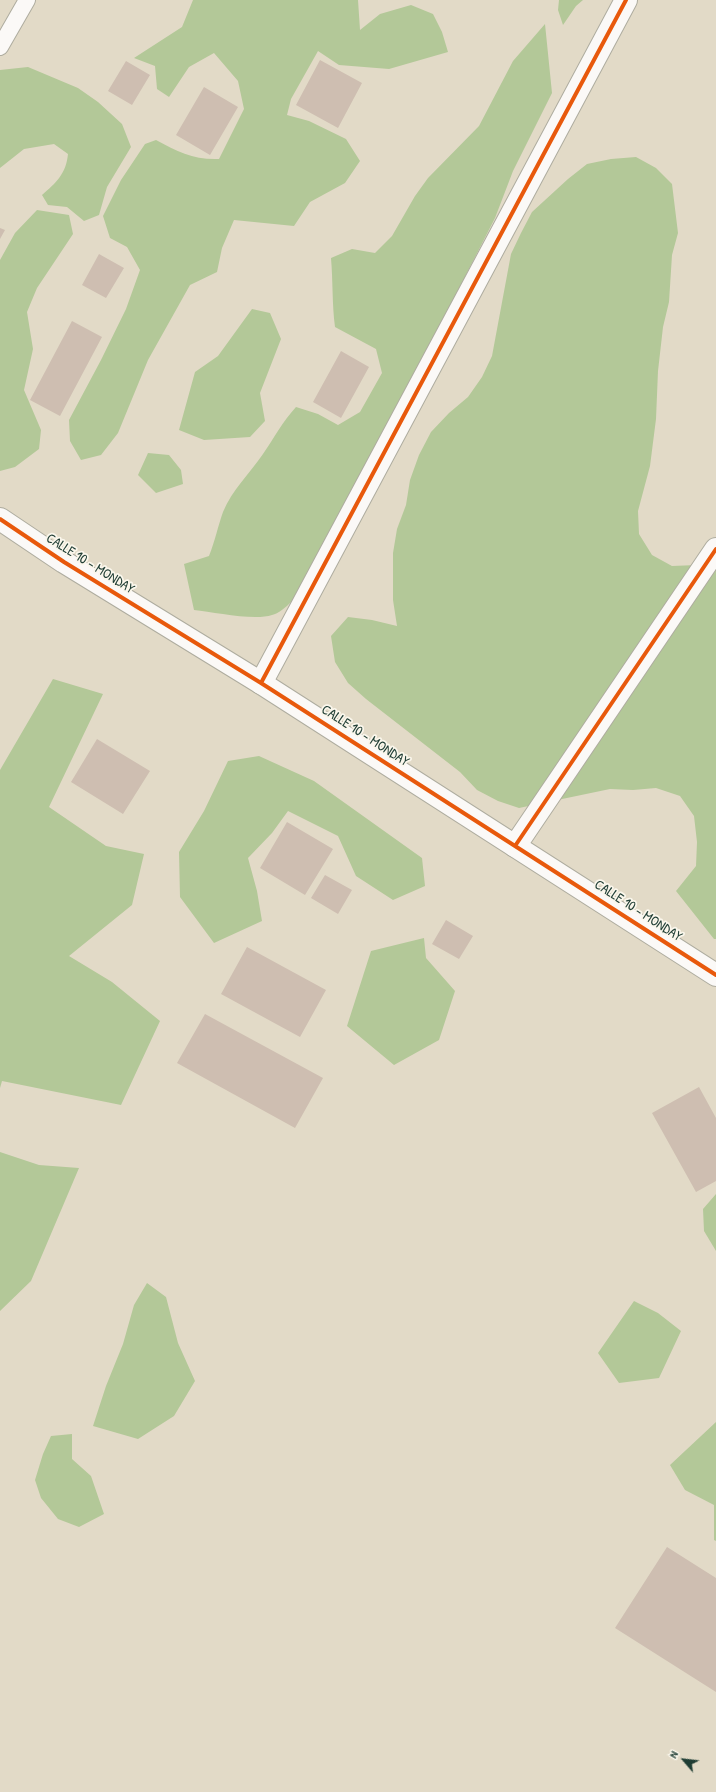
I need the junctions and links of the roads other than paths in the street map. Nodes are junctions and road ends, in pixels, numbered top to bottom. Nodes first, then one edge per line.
1 (27, 0) edge
2 (626, 0) edge
3 (0, 47) edge
4 (0, 519) edge
5 (713, 560) edge
6 (261, 683) junction
7 (515, 846) junction
8 (716, 975) edge

1 - 3 lane
2 - 6 street
4 - 6 street, CALLE 10 - MONDAY
5 - 7 street
6 - 7 street, CALLE 10 - MONDAY
7 - 8 street, CALLE 10 - MONDAY

